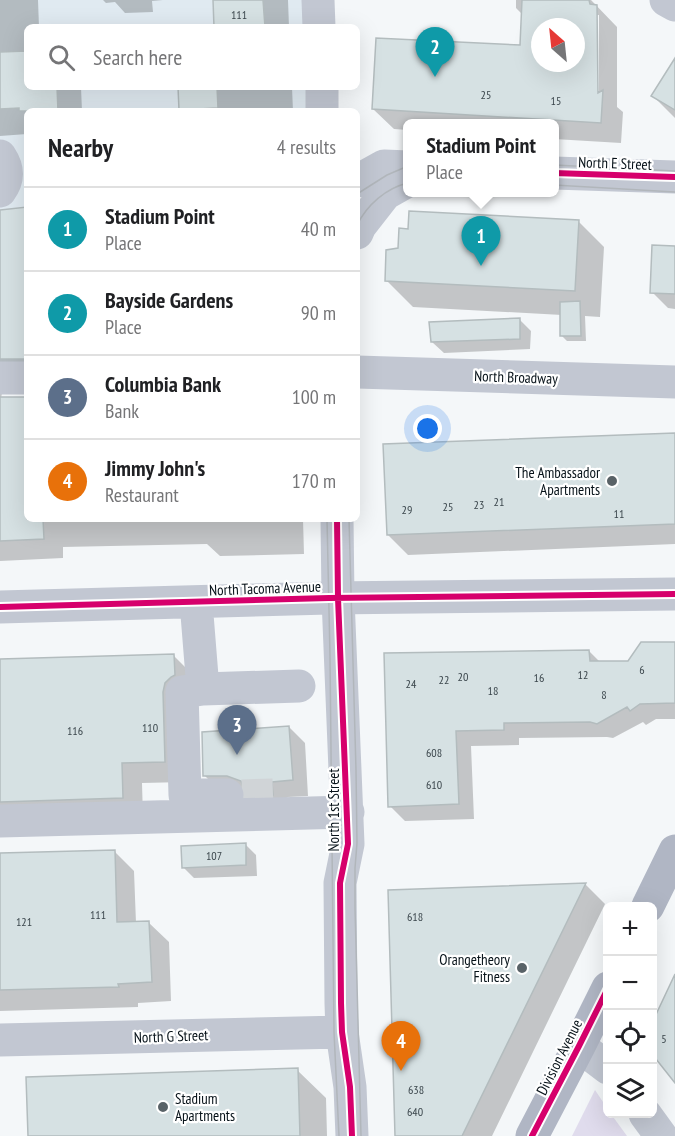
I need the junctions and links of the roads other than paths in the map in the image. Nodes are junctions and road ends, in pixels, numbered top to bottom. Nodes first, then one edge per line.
1 (318, 0) edge
2 (666, 0) edge
3 (675, 5) edge
4 (320, 24) edge
5 (322, 90) edge
6 (322, 108) edge
7 (0, 156) edge
8 (403, 167) edge
9 (559, 172) edge
10 (675, 177) edge
11 (360, 180) edge
12 (403, 185) edge
13 (0, 191) edge
14 (360, 227) edge
15 (360, 372) edge
16 (0, 378) edge
17 (24, 378) edge
18 (675, 382) edge
19 (336, 522) edge
20 (675, 594) edge
21 (338, 598) junction
22 (196, 602) junction
23 (0, 607) edge
24 (299, 686) dead end
25 (203, 689) junction
26 (348, 817) junction
27 (0, 821) edge
28 (675, 851) edge
29 (650, 902) edge
30 (603, 998) edge
31 (342, 1032) junction
32 (0, 1040) edge
33 (579, 1046) junction
34 (603, 1064) edge
35 (350, 1087) junction
36 (648, 1118) edge
37 (352, 1136) edge
38 (532, 1136) edge
39 (661, 1136) edge

1 - 4 street
2 - 3 street
5 - 6 street
7 - 13 street
8 - 11 street
9 - 10 street, North E Street
12 - 14 street
15 - 18 street, North Broadway
16 - 17 street
19 - 21 street, North 1st Street
20 - 21 street, North Tacoma Avenue
21 - 22 street, North Tacoma Avenue
21 - 26 street, North 1st Street
22 - 23 street, North Tacoma Avenue
22 - 25 street
24 - 25 street
25 - 26 street
26 - 27 street
26 - 31 street, North 1st Street
26 - 35 street, North 1st Street
28 - 29 main road
30 - 33 main road, Division Avenue
31 - 32 street, North G Street
31 - 35 street, North 1st Street
33 - 34 street
33 - 38 main road, Division Avenue
35 - 37 street, North 1st Street
36 - 39 street

